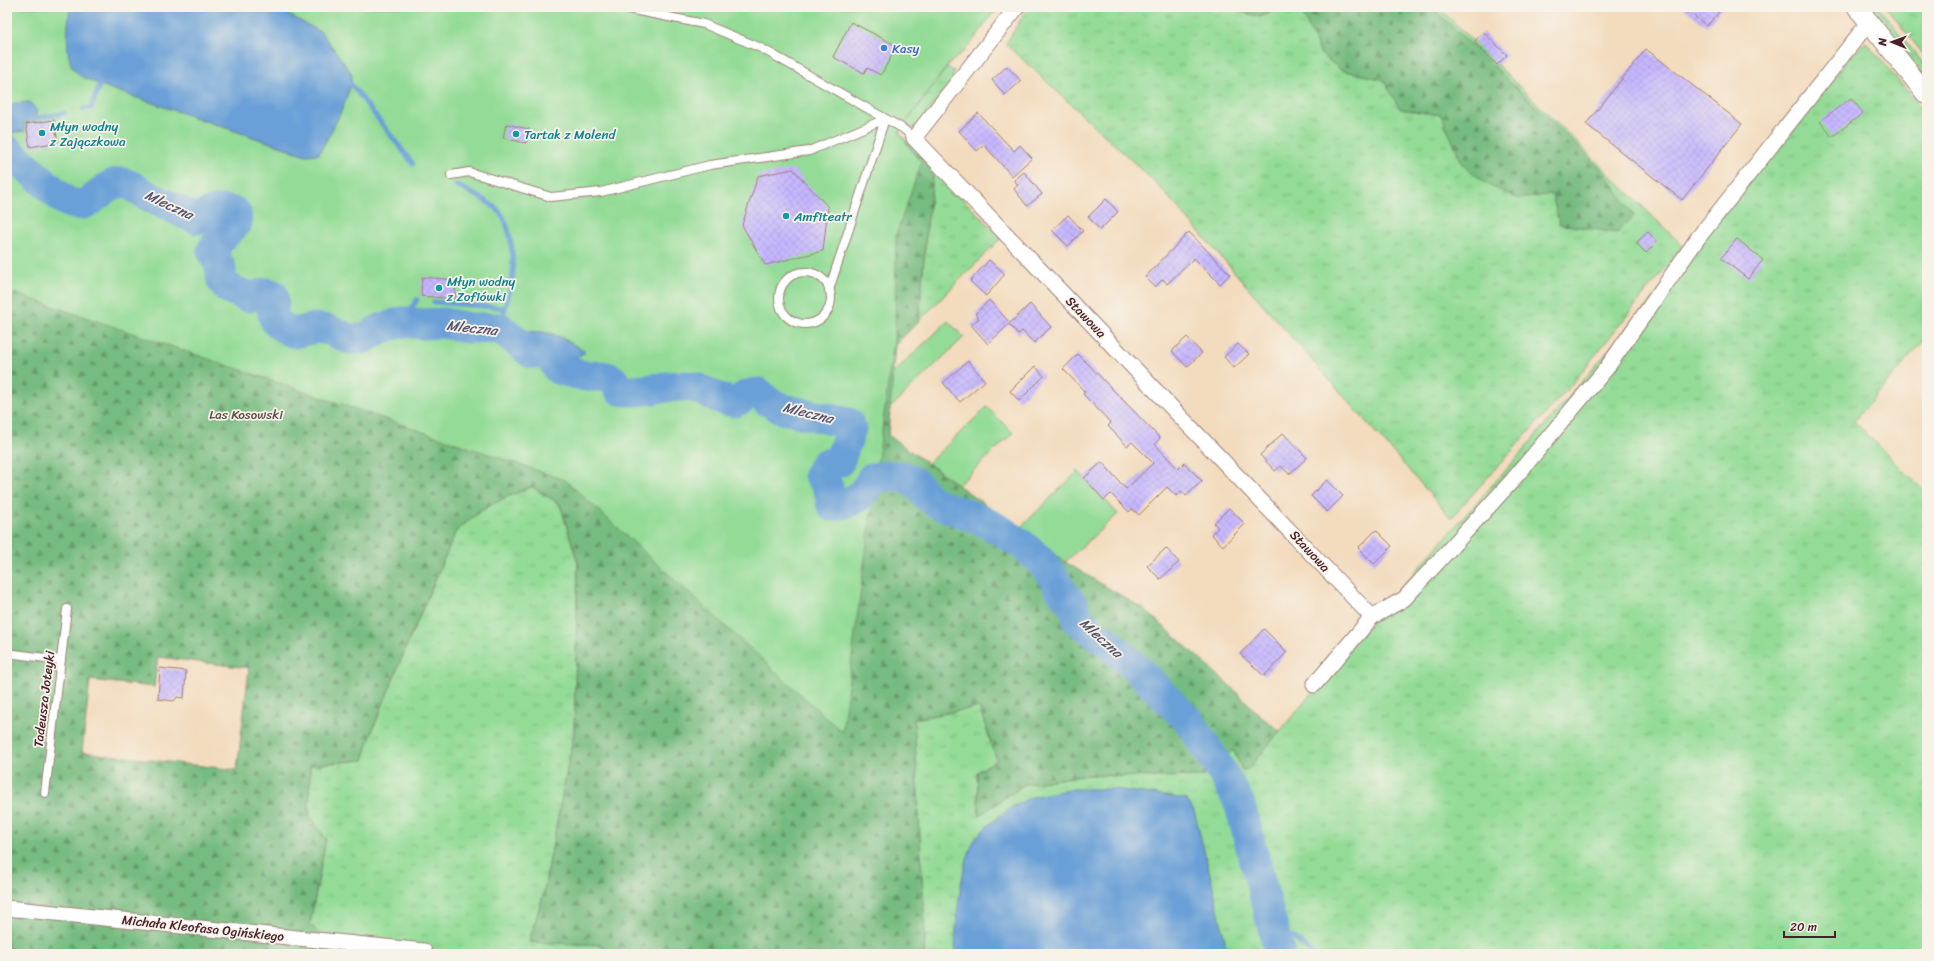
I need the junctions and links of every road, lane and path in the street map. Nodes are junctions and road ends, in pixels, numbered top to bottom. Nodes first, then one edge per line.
1 (618, 7) edge
2 (1016, 7) edge
3 (1857, 7) edge
4 (1869, 22) junction
5 (1927, 95) edge
6 (885, 120) junction
7 (914, 138) junction
8 (451, 175) dead end
9 (830, 290) junction
10 (67, 609) dead end
11 (1372, 617) junction
12 (7, 653) edge
13 (61, 660) junction
14 (1314, 685) dead end
15 (45, 793) dead end
16 (7, 908) edge
17 (424, 952) edge

1 - 6 lane
2 - 7 street
3 - 4 street
4 - 5 street
4 - 11 street
6 - 7 lane
6 - 8 lane
6 - 9 lane
7 - 11 street, Stawowa
9 - 9 lane
10 - 13 lane, Tadeusza Joteyki
11 - 14 street
12 - 13 lane
13 - 15 lane, Tadeusza Joteyki
16 - 17 street, Michała Kleofasa Ogińskiego

